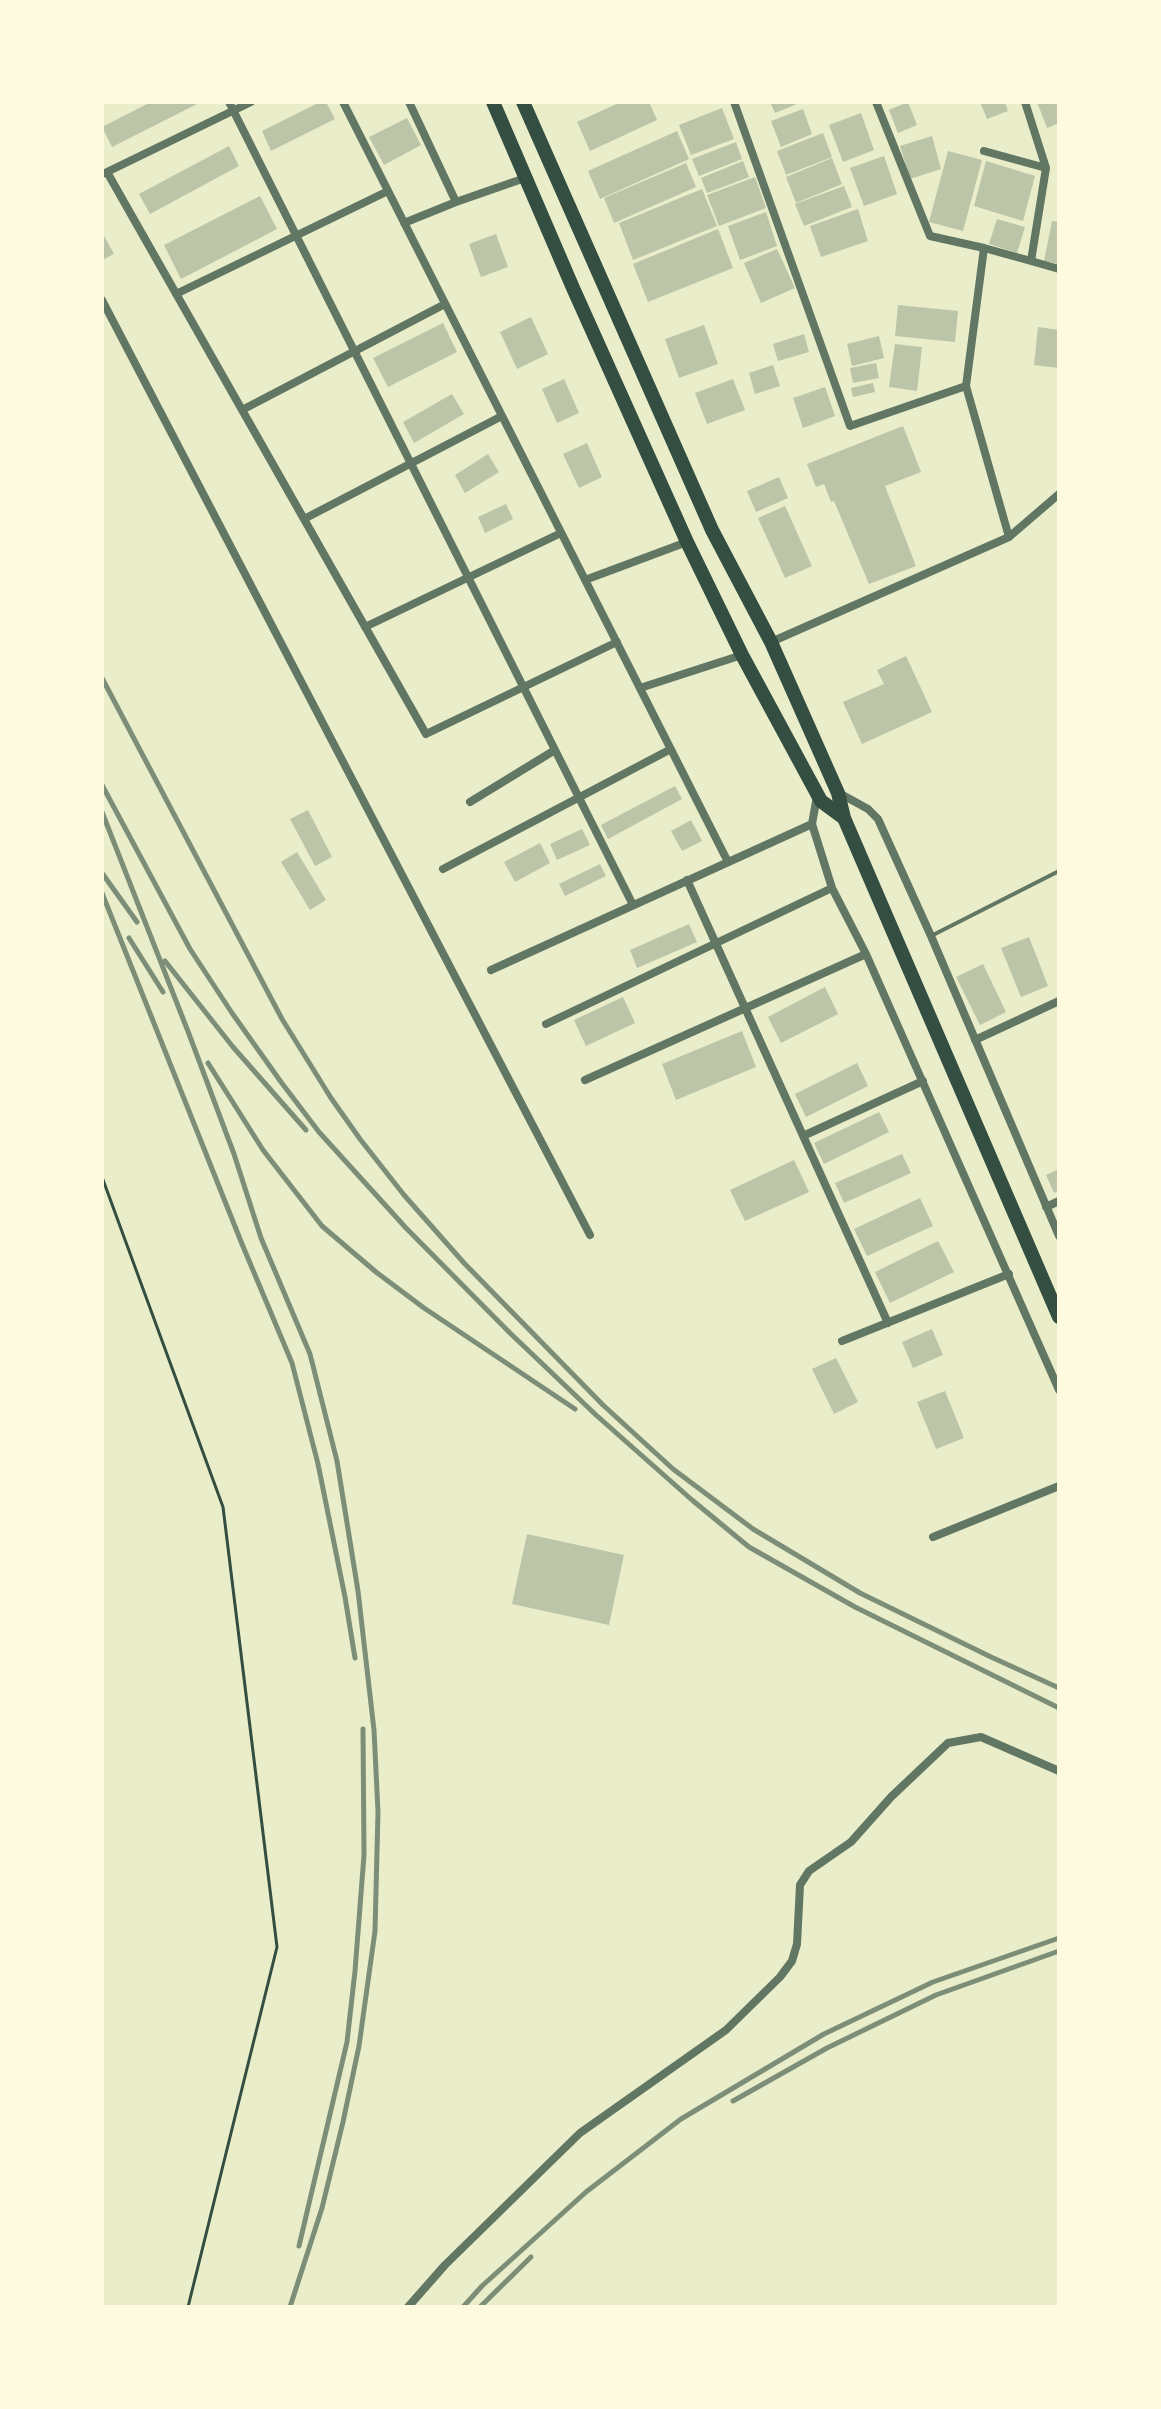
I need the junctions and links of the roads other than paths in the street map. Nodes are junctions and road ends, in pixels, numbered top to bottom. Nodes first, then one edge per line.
1 (251, 102) edge
2 (343, 102) edge
3 (409, 102) edge
4 (493, 102) edge
5 (523, 102) edge
6 (734, 102) edge
7 (876, 102) edge
8 (1025, 102) edge
9 (232, 106) edge
10 (984, 151) dead end
11 (1046, 168) junction
12 (104, 173) edge
13 (525, 178) junction
14 (388, 191) junction
15 (456, 202) junction
16 (404, 223) junction
17 (297, 235) junction
18 (984, 248) junction
19 (1031, 261) junction
20 (1059, 269) edge
21 (176, 294) junction
22 (102, 300) edge
23 (445, 304) junction
24 (355, 351) junction
25 (966, 386) junction
26 (242, 410) junction
27 (502, 416) junction
28 (411, 463) junction
29 (1059, 494) edge
30 (304, 519) junction
31 (561, 533) junction
32 (1009, 537) junction
33 (687, 542) junction
34 (468, 577) junction
35 (585, 580) junction
36 (365, 627) junction
37 (617, 642) junction
38 (771, 642) junction
39 (742, 655) junction
40 (523, 687) junction
41 (640, 688) junction
42 (671, 749) junction
43 (555, 750) junction
44 (838, 793) junction
45 (818, 795) junction
46 (579, 798) junction
47 (470, 802) dead end
48 (845, 821) junction
49 (812, 824) junction
50 (728, 862) junction
51 (443, 869) dead end
52 (1059, 871) edge
53 (687, 880) junction
54 (832, 888) junction
55 (633, 905) junction
56 (931, 936) junction
57 (716, 944) junction
58 (866, 954) junction
59 (491, 970) dead end
60 (1059, 1001) edge
61 (745, 1008) junction
62 (546, 1024) dead end
63 (975, 1040) junction
64 (585, 1080) dead end
65 (923, 1081) junction
66 (803, 1136) junction
67 (1059, 1201) edge
68 (1046, 1207) junction
69 (590, 1235) dead end
70 (1059, 1236) edge
71 (1009, 1274) junction
72 (1059, 1317) edge
73 (888, 1323) junction
74 (842, 1341) dead end
75 (1059, 1390) edge
76 (1059, 1486) edge
77 (933, 1537) dead end
78 (1059, 1771) edge
79 (408, 2307) edge

1 - 9 street
2 - 14 street
3 - 15 street
4 - 13 main road
5 - 38 main road
6 - 25 street
7 - 18 street
8 - 11 street
9 - 12 street
9 - 17 street
10 - 11 street
11 - 19 street
12 - 21 street
13 - 15 street
13 - 33 main road
14 - 16 street
14 - 17 street
15 - 16 street
16 - 23 street
17 - 21 street
17 - 24 street
18 - 19 street
18 - 25 street
19 - 20 street
21 - 26 street
22 - 69 street
23 - 24 street
23 - 27 street
24 - 26 street
24 - 28 street
25 - 32 street
26 - 30 street
27 - 28 street
27 - 31 street
28 - 30 street
28 - 34 street
29 - 32 street
30 - 36 street
31 - 34 street
31 - 35 street
32 - 38 street
33 - 35 street
33 - 39 main road
34 - 36 street
34 - 40 street
35 - 37 street
36 - 40 street
37 - 40 street
37 - 41 street
38 - 44 main road
39 - 41 street
39 - 45 main road
40 - 43 street
41 - 42 street
42 - 46 street
42 - 50 street
43 - 46 street
43 - 47 street
44 - 48 main road
44 - 56 street
45 - 48 main road
45 - 49 street
46 - 51 street
46 - 55 street
48 - 72 main road
49 - 50 street
49 - 54 street
50 - 53 street
52 - 56 lane
53 - 55 street
53 - 57 street
54 - 57 street
54 - 58 street
55 - 59 street
56 - 63 street
57 - 61 street
57 - 62 street
58 - 61 street
58 - 65 street
60 - 63 street
61 - 64 street
61 - 66 street
63 - 68 street
65 - 66 street
65 - 71 street
66 - 73 street
67 - 68 street
68 - 70 street
71 - 73 street
71 - 75 street
73 - 74 street
76 - 77 street
78 - 79 street

